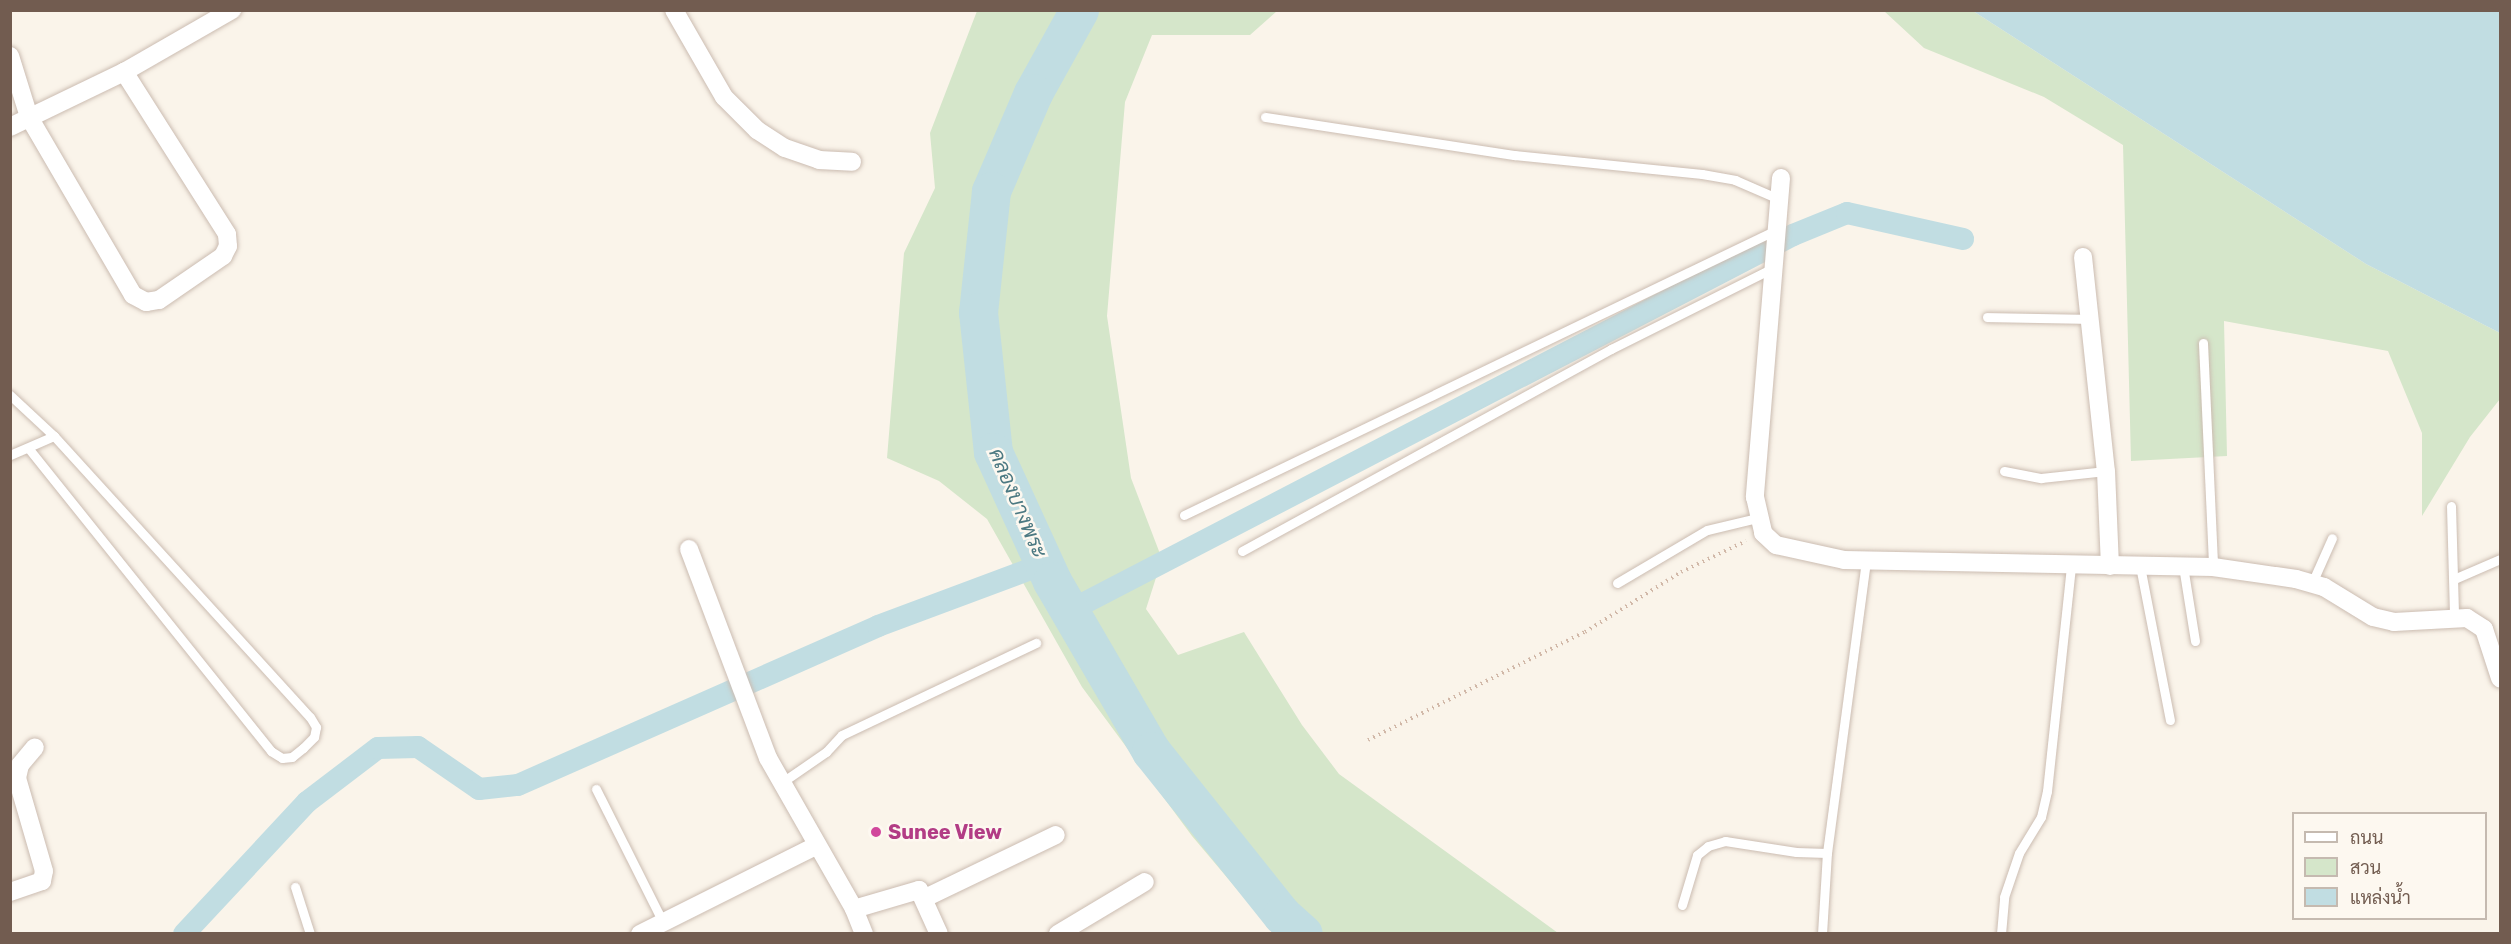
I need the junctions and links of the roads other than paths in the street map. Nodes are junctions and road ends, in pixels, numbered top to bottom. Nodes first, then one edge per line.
1 (232, 10) edge
2 (674, 10) edge
3 (212, 16) edge
4 (10, 56) edge
5 (124, 72) junction
6 (29, 117) junction
7 (1265, 117) dead end
8 (10, 127) edge
9 (852, 162) dead end
10 (1781, 178) dead end
11 (1779, 199) junction
12 (1776, 230) junction
13 (2083, 256) dead end
14 (1773, 268) junction
15 (1987, 317) dead end
16 (2089, 319) junction
17 (2203, 343) dead end
18 (10, 395) edge
19 (54, 436) junction
20 (29, 449) junction
21 (10, 455) edge
22 (2004, 471) dead end
23 (2106, 471) junction
24 (2451, 506) dead end
25 (1184, 515) dead end
26 (1760, 525) junction
27 (2332, 538) dead end
28 (689, 549) dead end
29 (1242, 551) dead end
30 (2500, 559) edge
31 (1866, 561) junction
32 (2071, 566) junction
33 (2110, 566) junction
34 (2140, 566) junction
35 (2183, 567) junction
36 (2213, 567) junction
37 (2454, 579) junction
38 (1617, 583) dead end
39 (2312, 583) junction
40 (2454, 616) junction
41 (2195, 641) dead end
42 (1036, 643) dead end
43 (2500, 678) edge
44 (2170, 720) dead end
45 (34, 747) dead end
46 (781, 783) junction
47 (596, 789) dead end
48 (1056, 835) dead end
49 (816, 846) junction
50 (1827, 852) junction
51 (1145, 882) dead end
52 (295, 887) dead end
53 (10, 892) edge
54 (925, 897) junction
55 (1682, 905) dead end
56 (854, 909) junction
57 (664, 924) junction
58 (310, 933) edge
59 (640, 933) edge
60 (864, 933) edge
61 (939, 933) edge
62 (1058, 933) edge
63 (1822, 933) edge
64 (2001, 933) edge

1 - 3 street
2 - 9 street
3 - 5 street
4 - 6 street
5 - 6 street
5 - 6 street
6 - 8 street
7 - 11 lane
10 - 11 street
11 - 12 street
12 - 14 street
12 - 25 lane
13 - 16 street
14 - 26 street
14 - 29 lane
15 - 16 lane
16 - 23 street
17 - 36 lane
18 - 19 lane
19 - 20 lane
19 - 20 lane
20 - 21 lane
22 - 23 lane
23 - 33 street
24 - 37 lane
26 - 31 street
26 - 38 lane
27 - 39 lane
28 - 46 street
30 - 37 lane
31 - 32 street
31 - 50 lane
32 - 33 street
32 - 64 lane
33 - 34 street
34 - 35 street
34 - 44 lane
35 - 36 street
35 - 41 lane
36 - 39 street
37 - 40 lane
39 - 40 street
40 - 43 street
42 - 46 lane
45 - 53 street
46 - 49 street
47 - 57 lane
48 - 54 street
49 - 56 street
49 - 57 street
50 - 55 lane
50 - 63 lane
51 - 62 street
52 - 58 lane
54 - 56 street
54 - 61 street
56 - 60 street
57 - 59 street

